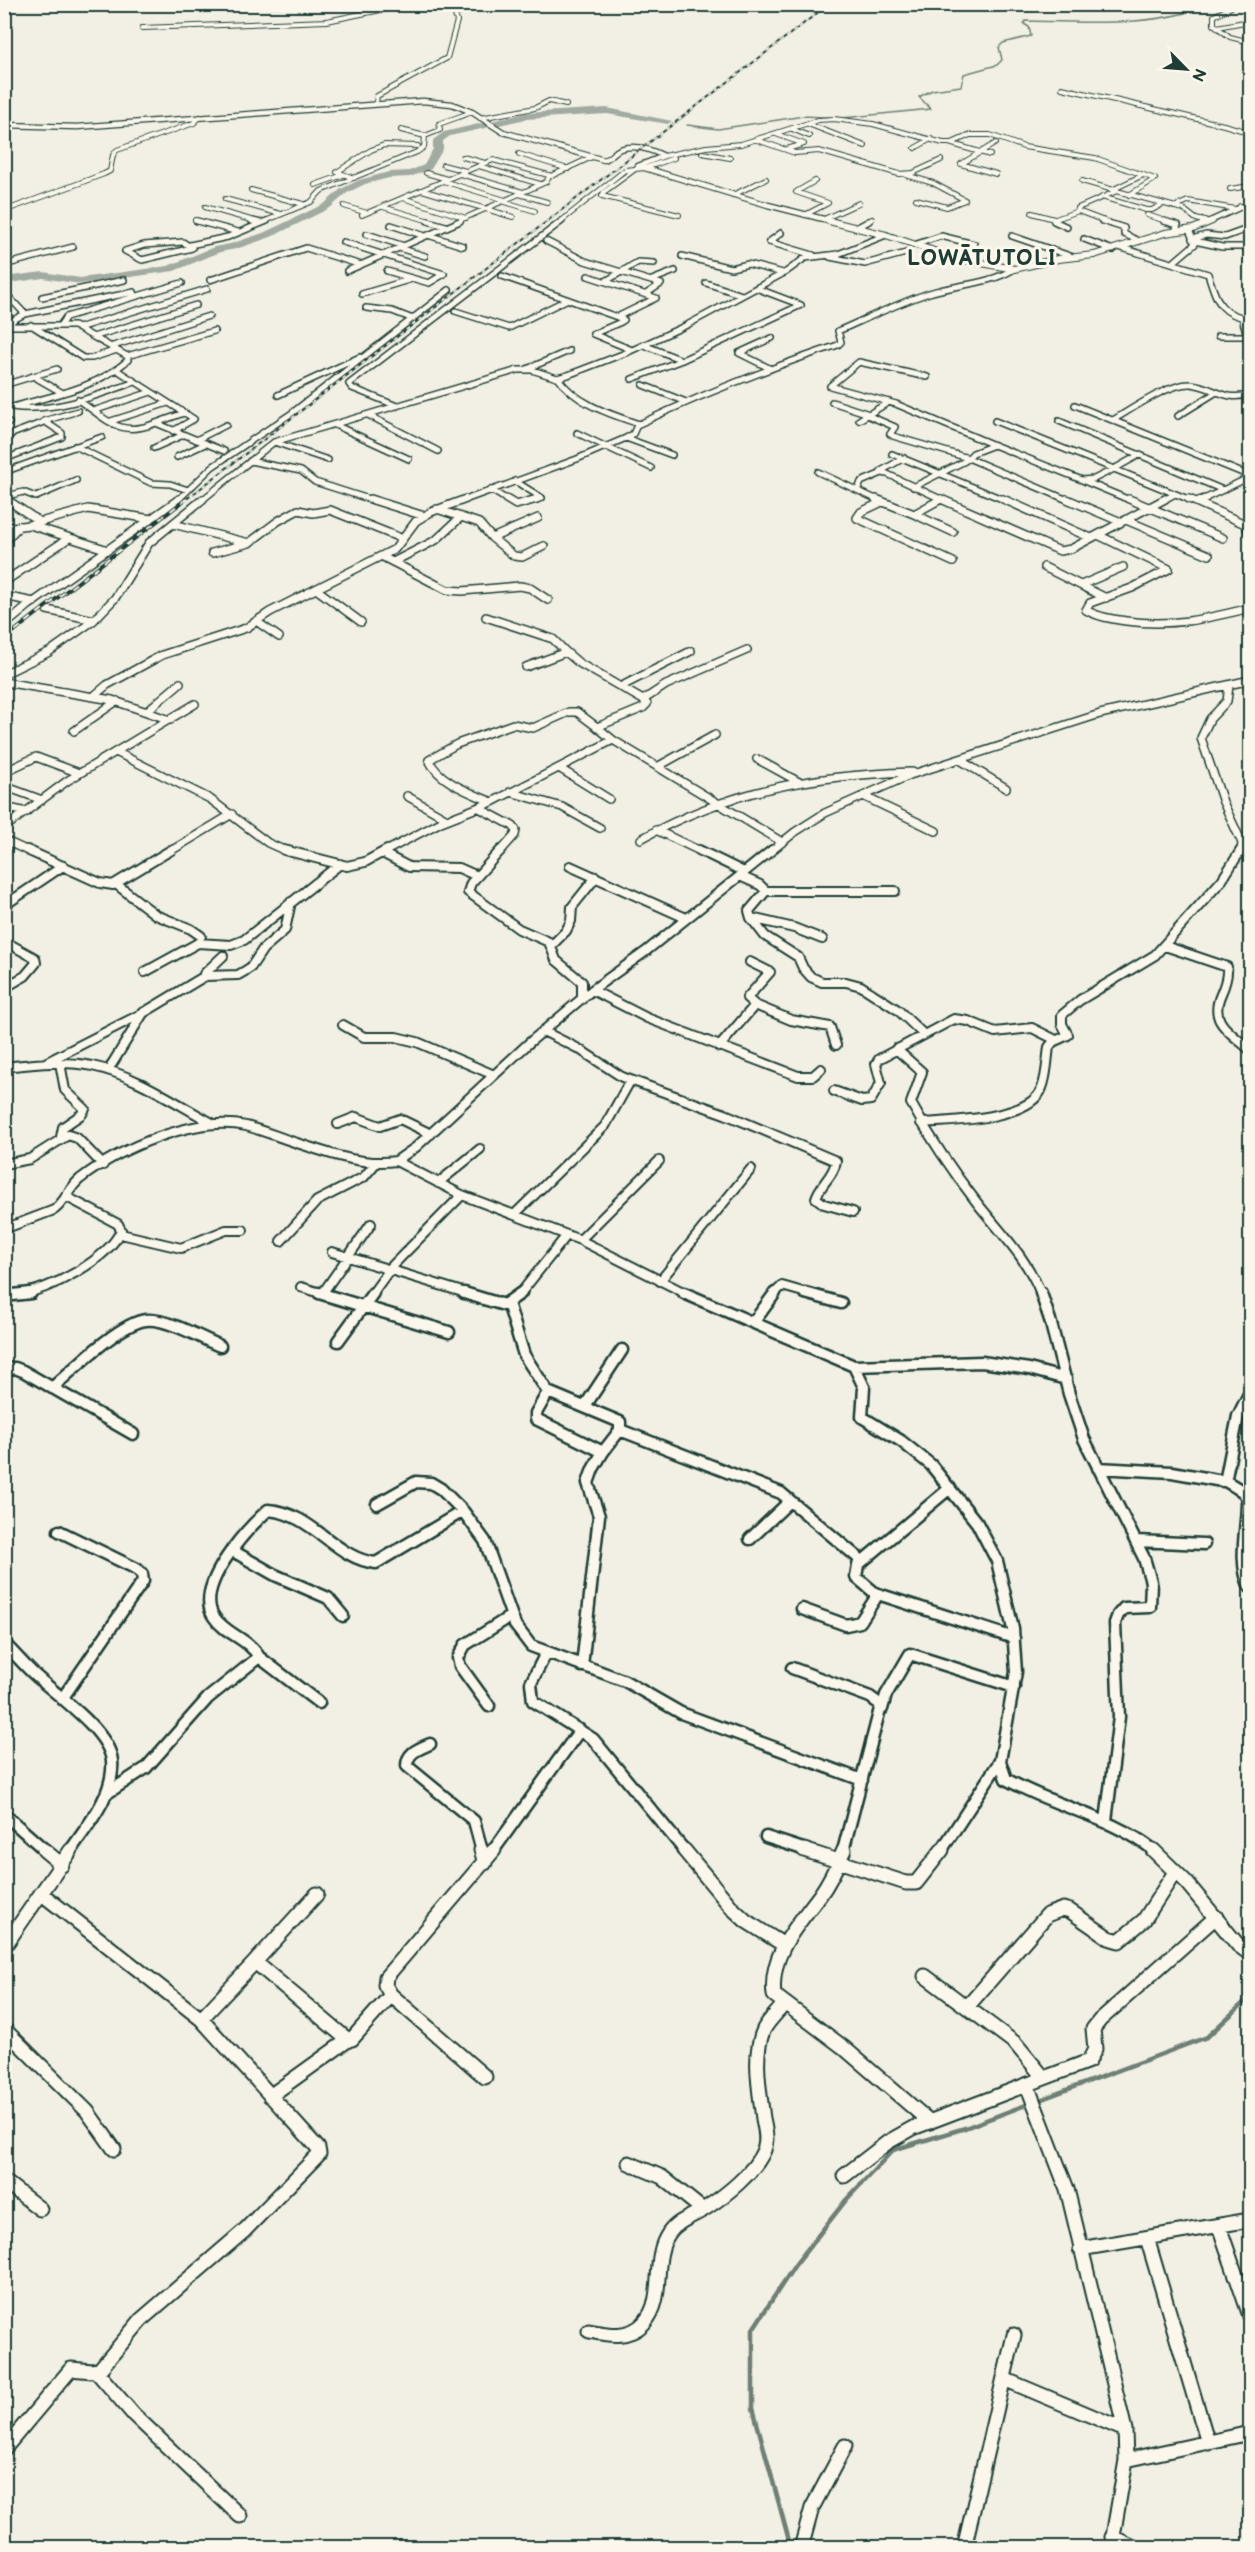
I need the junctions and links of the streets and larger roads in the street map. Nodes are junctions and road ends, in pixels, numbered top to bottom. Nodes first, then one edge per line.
1 (410, 4) edge
2 (461, 4) edge
3 (1232, 4) edge
4 (1251, 21) edge
5 (1218, 27) junction
6 (142, 28) dead end
7 (1251, 42) edge
8 (1062, 88) dead end
9 (376, 103) junction
10 (566, 105) dead end
11 (472, 112) junction
12 (200, 117) junction
13 (482, 120) junction
14 (808, 124) junction
15 (4, 125) edge
16 (792, 129) junction
17 (401, 130) dead end
18 (776, 134) junction
19 (426, 136) junction
20 (809, 136) dead end
21 (396, 138) dead end
22 (757, 140) junction
23 (931, 140) junction
24 (1251, 142) edge
25 (426, 143) junction
26 (948, 143) junction
27 (996, 143) dead end
28 (387, 145) junction
29 (865, 146) dead end
30 (915, 148) dead end
31 (785, 149) junction
32 (978, 152) junction
33 (519, 154) dead end
34 (990, 155) dead end
35 (664, 156) junction
36 (463, 157) dead end
37 (592, 157) junction
38 (730, 158) dead end
39 (941, 160) dead end
40 (485, 163) junction
41 (443, 165) dead end
42 (479, 166) junction
43 (636, 168) junction
44 (645, 168) junction
45 (568, 169) junction
46 (463, 172) junction
47 (426, 173) dead end
48 (903, 174) junction
49 (996, 174) dead end
50 (343, 175) junction
51 (1143, 175) junction
52 (552, 176) junction
53 (354, 178) junction
54 (766, 179) dead end
55 (445, 180) junction
56 (815, 181) dead end
57 (1082, 181) dead end
58 (540, 184) junction
59 (315, 185) dead end
60 (1251, 186) edge
61 (1230, 189) dead end
62 (251, 190) dead end
63 (423, 190) junction
64 (1116, 190) junction
65 (317, 193) junction
66 (521, 193) junction
67 (733, 195) junction
68 (1130, 195) junction
69 (309, 196) dead end
70 (1102, 196) junction
71 (300, 198) dead end
72 (403, 198) junction
73 (225, 199) dead end
74 (916, 199) dead end
75 (291, 201) junction
76 (504, 201) junction
77 (547, 202) dead end
78 (859, 203) dead end
79 (1251, 203) edge
80 (303, 204) junction
81 (1163, 204) junction
82 (344, 206) dead end
83 (205, 207) dead end
84 (383, 207) junction
85 (1174, 207) junction
86 (1237, 208) junction
87 (486, 209) junction
88 (1251, 209) edge
89 (4, 211) edge
90 (535, 211) dead end
91 (1078, 211) junction
92 (1032, 213) dead end
93 (281, 214) junction
94 (806, 214) junction
95 (679, 215) dead end
96 (1147, 215) dead end
97 (513, 217) dead end
98 (466, 218) junction
99 (824, 219) junction
100 (872, 219) dead end
101 (1054, 219) junction
102 (195, 220) dead end
103 (1208, 222) junction
104 (261, 223) junction
105 (391, 225) dead end
106 (446, 226) junction
107 (1067, 227) dead end
108 (856, 228) junction
109 (1251, 228) edge
110 (1191, 230) junction
111 (1175, 231) junction
112 (238, 232) junction
113 (781, 233) dead end
114 (367, 234) dead end
115 (427, 235) junction
116 (886, 235) junction
117 (1207, 235) junction
118 (1012, 237) dead end
119 (1084, 239) dead end
120 (546, 240) dead end
121 (1194, 240) junction
122 (1139, 241) junction
123 (343, 242) dead end
124 (917, 244) junction
125 (974, 244) dead end
126 (190, 245) junction
127 (463, 246) dead end
128 (73, 247) dead end
129 (401, 247) junction
130 (1251, 247) edge
131 (1122, 248) junction
132 (1113, 250) junction
133 (906, 253) dead end
134 (384, 254) junction
135 (815, 255) junction
136 (825, 255) junction
137 (425, 256) dead end
138 (682, 256) dead end
139 (1073, 257) junction
140 (1175, 261) junction
141 (654, 263) dead end
142 (4, 265) edge
143 (361, 265) junction
144 (1014, 269) junction
145 (347, 271) dead end
146 (387, 271) dead end
147 (621, 272) junction
148 (675, 272) dead end
149 (783, 273) junction
150 (502, 276) dead end
151 (588, 276) dead end
152 (412, 279) junction
153 (124, 280) dead end
154 (210, 280) dead end
155 (652, 280) junction
156 (606, 282) junction
157 (706, 283) dead end
158 (182, 284) dead end
159 (756, 288) junction
160 (207, 289) dead end
161 (449, 290) dead end
162 (37, 292) dead end
163 (134, 292) dead end
164 (362, 294) dead end
165 (646, 294) junction
166 (8, 295) dead end
167 (742, 295) junction
168 (42, 297) junction
169 (566, 300) junction
170 (196, 305) dead end
171 (366, 308) dead end
172 (53, 309) junction
173 (455, 311) dead end
174 (25, 314) junction
175 (209, 316) dead end
176 (617, 317) junction
177 (1242, 318) junction
178 (1250, 318) edge
179 (413, 319) junction
180 (61, 324) junction
181 (32, 325) junction
182 (7, 326) edge
183 (78, 328) junction
184 (214, 331) dead end
185 (1218, 336) dead end
186 (1247, 336) junction
187 (93, 337) junction
188 (772, 338) dead end
189 (644, 345) junction
190 (1251, 346) edge
191 (110, 347) junction
192 (117, 350) junction
193 (632, 350) junction
194 (569, 351) dead end
195 (368, 355) junction
196 (127, 356) junction
197 (682, 360) junction
198 (57, 369) dead end
199 (771, 369) junction
200 (117, 370) junction
201 (525, 370) junction
202 (33, 376) junction
203 (927, 377) dead end
204 (558, 378) junction
205 (632, 379) dead end
206 (135, 382) junction
207 (4, 385) edge
208 (643, 385) dead end
209 (61, 392) junction
210 (151, 392) junction
211 (1215, 393) junction
212 (1251, 394) edge
213 (278, 395) dead end
214 (78, 400) junction
215 (686, 402) junction
216 (832, 402) dead end
217 (889, 402) junction
218 (168, 403) junction
219 (397, 405) junction
220 (1075, 405) dead end
221 (12, 407) junction
222 (4, 408) edge
223 (78, 411) dead end
224 (96, 411) junction
225 (184, 413) junction
226 (868, 414) junction
227 (368, 415) junction
228 (1178, 416) dead end
229 (859, 420) dead end
230 (1113, 420) junction
231 (111, 421) junction
232 (995, 421) dead end
233 (1059, 421) dead end
234 (44, 422) junction
235 (156, 423) junction
236 (639, 424) junction
237 (226, 425) dead end
238 (335, 425) junction
239 (172, 431) junction
240 (577, 433) dead end
241 (183, 435) junction
242 (4, 437) edge
243 (102, 437) dead end
244 (626, 438) junction
245 (196, 440) junction
246 (274, 442) junction
247 (205, 444) junction
248 (994, 445) junction
249 (75, 446) junction
250 (606, 447) junction
251 (154, 448) dead end
252 (224, 451) dead end
253 (438, 451) dead end
254 (892, 454) dead end
255 (672, 455) dead end
256 (1139, 455) junction
257 (177, 457) dead end
258 (904, 458) junction
259 (968, 458) junction
260 (5, 459) edge
261 (409, 459) dead end
262 (328, 460) dead end
263 (250, 461) junction
264 (17, 467) junction
265 (651, 468) dead end
266 (1114, 469) junction
267 (4, 472) edge
268 (818, 472) dead end
269 (941, 473) junction
270 (886, 474) junction
271 (1251, 477) edge
272 (76, 480) dead end
273 (1082, 480) junction
274 (515, 481) junction
275 (913, 487) junction
276 (188, 490) junction
277 (491, 490) junction
278 (858, 490) dead end
279 (1223, 490) junction
280 (1175, 494) junction
281 (4, 497) edge
282 (941, 499) junction
283 (1194, 501) junction
284 (882, 502) junction
285 (1148, 508) junction
286 (437, 509) junction
287 (914, 514) junction
288 (424, 516) junction
289 (461, 517) junction
290 (538, 518) dead end
291 (151, 519) junction
292 (1123, 521) junction
293 (40, 522) junction
294 (173, 524) junction
295 (29, 525) junction
296 (19, 526) junction
297 (4, 528) edge
298 (953, 532) dead end
299 (1251, 534) edge
300 (1094, 537) junction
301 (69, 538) junction
302 (492, 538) junction
303 (1223, 538) dead end
304 (404, 539) junction
305 (4, 542) edge
306 (249, 543) junction
307 (544, 546) dead end
308 (108, 550) junction
309 (212, 553) dead end
310 (1209, 555) dead end
311 (381, 556) junction
312 (393, 562) junction
313 (953, 562) dead end
314 (1044, 567) dead end
315 (1123, 567) dead end
316 (4, 582) edge
317 (1081, 585) junction
318 (316, 589) junction
319 (4, 596) edge
320 (1106, 598) junction
321 (548, 600) dead end
322 (31, 604) junction
323 (39, 608) dead end
324 (1251, 608) edge
325 (47, 610) dead end
326 (486, 617) dead end
327 (94, 620) junction
328 (256, 621) junction
329 (361, 622) dead end
330 (4, 626) edge
331 (279, 637) dead end
332 (747, 650) dead end
333 (691, 651) dead end
334 (566, 652) junction
335 (526, 667) dead end
336 (4, 674) edge
337 (4, 682) edge
338 (1249, 682) edge
339 (180, 683) dead end
340 (1229, 686) junction
341 (620, 687) junction
342 (94, 696) junction
343 (643, 700) junction
344 (117, 701) junction
345 (195, 704) dead end
346 (147, 711) junction
347 (170, 720) junction
348 (597, 727) junction
349 (74, 731) dead end
350 (715, 735) dead end
351 (613, 740) junction
352 (116, 752) junction
353 (757, 759) dead end
354 (960, 760) junction
355 (657, 767) junction
356 (559, 768) junction
357 (920, 771) junction
358 (4, 772) edge
359 (79, 773) junction
360 (799, 782) junction
361 (4, 786) edge
362 (1006, 788) dead end
363 (510, 792) junction
364 (407, 796) dead end
365 (863, 796) junction
366 (609, 799) dead end
367 (42, 800) junction
368 (492, 802) junction
369 (719, 804) junction
370 (4, 807) edge
371 (478, 808) junction
372 (27, 812) junction
373 (232, 814) junction
374 (447, 819) junction
375 (4, 828) edge
376 (600, 828) dead end
377 (656, 830) junction
378 (936, 831) dead end
379 (641, 839) dead end
380 (4, 840) edge
381 (782, 842) junction
382 (382, 853) junction
383 (340, 864) junction
384 (63, 866) junction
385 (570, 866) dead end
386 (742, 874) junction
387 (477, 876) junction
388 (596, 877) junction
389 (116, 884) junction
390 (766, 891) junction
391 (895, 891) dead end
392 (291, 902) junction
393 (8, 903) dead end
394 (686, 918) junction
395 (752, 918) junction
396 (201, 936) dead end
397 (822, 939) dead end
398 (4, 941) edge
399 (552, 945) junction
400 (1165, 946) junction
401 (223, 956) dead end
402 (750, 962) dead end
403 (145, 972) dead end
404 (204, 977) junction
405 (4, 988) edge
406 (592, 990) junction
407 (582, 999) junction
408 (755, 1005) junction
409 (144, 1012) junction
410 (343, 1025) dead end
411 (543, 1031) junction
412 (923, 1034) junction
413 (1056, 1040) junction
414 (836, 1045) dead end
415 (719, 1047) junction
416 (896, 1049) junction
417 (1251, 1050) edge
418 (45, 1063) junction
419 (60, 1063) junction
420 (112, 1064) dead end
421 (4, 1067) edge
422 (821, 1069) dead end
423 (494, 1075) junction
424 (630, 1081) junction
425 (834, 1091) dead end
426 (921, 1123) junction
427 (214, 1124) junction
428 (338, 1124) dead end
429 (431, 1134) junction
430 (62, 1137) junction
431 (480, 1149) dead end
432 (396, 1161) junction
433 (659, 1161) dead end
434 (4, 1164) edge
435 (375, 1164) junction
436 (104, 1165) junction
437 (751, 1169) dead end
438 (438, 1183) junction
439 (462, 1195) junction
440 (67, 1197) junction
441 (853, 1212) dead end
442 (515, 1214) junction
443 (371, 1224) dead end
444 (4, 1229) edge
445 (243, 1230) dead end
446 (121, 1234) junction
447 (567, 1235) junction
448 (580, 1240) junction
449 (281, 1241) dead end
450 (332, 1252) dead end
451 (348, 1257) junction
452 (389, 1270) junction
453 (660, 1281) junction
454 (301, 1287) dead end
455 (322, 1294) junction
456 (4, 1296) edge
457 (508, 1303) junction
458 (841, 1304) dead end
459 (362, 1307) junction
460 (753, 1323) junction
461 (449, 1332) dead end
462 (338, 1341) dead end
463 (220, 1346) dead end
464 (622, 1350) dead end
465 (854, 1366) junction
466 (4, 1370) edge
467 (1066, 1379) junction
468 (52, 1388) junction
469 (548, 1392) junction
470 (1251, 1392) edge
471 (585, 1406) junction
472 (620, 1430) junction
473 (133, 1434) dead end
474 (603, 1452) junction
475 (1098, 1467) junction
476 (1224, 1480) junction
477 (950, 1488) junction
478 (790, 1501) junction
479 (377, 1504) dead end
480 (463, 1511) junction
481 (58, 1531) dead end
482 (750, 1539) dead end
483 (1137, 1541) junction
484 (1204, 1544) dead end
485 (233, 1551) junction
486 (862, 1561) junction
487 (1251, 1587) edge
488 (875, 1593) junction
489 (802, 1609) dead end
490 (343, 1616) dead end
491 (511, 1616) junction
492 (1014, 1638) junction
493 (4, 1643) edge
494 (546, 1653) junction
495 (259, 1657) junction
496 (582, 1666) junction
497 (792, 1668) dead end
498 (1014, 1687) junction
499 (62, 1699) junction
500 (319, 1703) dead end
501 (489, 1706) dead end
502 (881, 1712) junction
503 (580, 1730) junction
504 (430, 1744) dead end
505 (1000, 1761) junction
506 (862, 1780) junction
507 (106, 1794) junction
508 (4, 1814) edge
509 (1106, 1821) junction
510 (766, 1837) dead end
511 (841, 1861) junction
512 (485, 1863) junction
513 (62, 1864) junction
514 (1175, 1872) junction
515 (42, 1894) junction
516 (317, 1894) dead end
517 (1216, 1917) junction
518 (784, 1945) junction
519 (4, 1947) edge
520 (1251, 1954) edge
521 (255, 1962) junction
522 (925, 1976) dead end
523 (391, 1995) junction
524 (784, 2004) junction
525 (967, 2007) junction
526 (201, 2019) junction
527 (4, 2029) edge
528 (348, 2040) junction
529 (485, 2077) dead end
530 (1044, 2078) junction
531 (1030, 2091) junction
532 (270, 2096) junction
533 (930, 2122) junction
534 (114, 2149) dead end
535 (629, 2163) dead end
536 (844, 2176) dead end
537 (4, 2181) edge
538 (40, 2209) dead end
539 (702, 2209) junction
540 (1251, 2220) edge
541 (1219, 2226) junction
542 (1147, 2238) junction
543 (1080, 2249) junction
544 (1251, 2316) edge
545 (589, 2331) dead end
546 (1014, 2336) dead end
547 (96, 2371) junction
548 (1004, 2379) junction
549 (1125, 2430) junction
550 (1251, 2433) edge
551 (1208, 2443) junction
552 (845, 2446) dead end
553 (4, 2449) edge
554 (1126, 2460) junction
555 (240, 2516) dead end
556 (1111, 2542) edge
557 (801, 2547) edge
558 (964, 2547) edge
559 (1136, 2547) edge

1 - 6 street
2 - 9 street
3 - 5 street
4 - 5 street
5 - 7 street
8 - 24 street
9 - 11 street
9 - 12 street
10 - 13 street
11 - 13 street
11 - 19 street
12 - 15 street
12 - 89 street
13 - 37 street
14 - 16 street
14 - 23 street
14 - 29 street
16 - 18 street
16 - 20 street
17 - 19 street
18 - 22 street
18 - 31 street
19 - 25 street
21 - 28 street
22 - 31 street
22 - 35 street
23 - 26 street
23 - 30 street
25 - 28 street
25 - 53 street
26 - 32 street
26 - 51 street
27 - 32 street
28 - 50 street
31 - 48 street
32 - 34 street
32 - 49 street
33 - 45 street
35 - 37 street
35 - 44 street
36 - 40 street
37 - 45 street
38 - 44 street
39 - 48 street
40 - 42 street
40 - 52 street
41 - 46 street
42 - 46 street
42 - 58 street
43 - 44 street
43 - 95 street
43 - 219 street
44 - 67 street
45 - 52 street
46 - 55 street
46 - 66 street
47 - 55 street
48 - 74 street
50 - 53 street
50 - 59 street
51 - 64 street
51 - 68 street
52 - 58 street
53 - 65 street
54 - 67 street
55 - 63 street
55 - 76 street
56 - 94 street
57 - 64 street
58 - 66 street
60 - 61 street
62 - 75 street
63 - 72 street
63 - 87 street
64 - 68 street
64 - 70 street
65 - 69 street
65 - 80 street
66 - 76 street
66 - 77 street
67 - 94 street
68 - 81 street
70 - 81 street
70 - 91 street
71 - 75 street
72 - 84 street
72 - 98 street
73 - 93 street
75 - 80 street
76 - 87 street
76 - 90 street
78 - 99 street
79 - 86 street
80 - 93 street
81 - 85 street
82 - 84 street
83 - 104 street
84 - 106 street
85 - 86 street
85 - 103 street
86 - 88 street
86 - 103 street
87 - 97 street
87 - 98 street
91 - 101 street
91 - 122 street
92 - 101 street
93 - 104 street
94 - 99 street
96 - 111 street
98 - 106 street
99 - 108 street
100 - 108 street
101 - 107 street
102 - 112 street
103 - 110 street
104 - 112 street
105 - 115 street
106 - 115 street
108 - 116 street
109 - 117 street
110 - 111 street
110 - 117 street
110 - 121 street
111 - 122 street
112 - 126 street
113 - 135 street
114 - 129 street
115 - 127 street
115 - 129 street
116 - 124 street
116 - 136 street
117 - 121 street
118 - 139 street
119 - 132 street
120 - 147 street
121 - 130 street
121 - 140 street
122 - 131 street
123 - 134 street
124 - 125 street
124 - 144 street
126 - 126 street
128 - 142 street
129 - 134 street
129 - 137 street
131 - 132 street
131 - 140 street
132 - 139 street
133 - 136 street
134 - 143 street
134 - 152 street
135 - 136 street
135 - 149 street
138 - 149 street
139 - 144 street
140 - 177 street
141 - 147 street
143 - 145 street
143 - 154 street
144 - 199 street
146 - 152 street
147 - 155 street
147 - 156 street
148 - 155 street
149 - 159 street
150 - 169 street
151 - 156 street
152 - 164 street
153 - 168 street
155 - 165 street
156 - 165 street
157 - 167 street
158 - 180 street
159 - 167 street
159 - 197 street
160 - 183 street
161 - 179 street
162 - 168 street
163 - 172 street
165 - 176 street
166 - 174 street
167 - 189 street
168 - 172 street
169 - 173 street
169 - 176 street
170 - 187 street
171 - 179 street
172 - 174 street
174 - 182 street
175 - 191 street
176 - 193 street
177 - 178 street
177 - 186 street
179 - 195 street
180 - 181 street
180 - 183 street
181 - 182 street
181 - 192 street
183 - 187 street
184 - 196 street
185 - 186 street
186 - 190 street
187 - 191 street
188 - 199 street
189 - 193 street
189 - 197 street
191 - 192 street
192 - 196 street
193 - 204 street
194 - 201 street
195 - 213 street
195 - 276 street
196 - 200 street
197 - 205 street
198 - 202 street
199 - 215 street
200 - 206 street
200 - 209 street
201 - 204 street
201 - 219 street
202 - 207 street
202 - 209 street
203 - 217 street
204 - 236 street
206 - 210 street
206 - 214 street
208 - 215 street
209 - 221 street
210 - 218 street
210 - 224 street
211 - 212 street
211 - 228 street
211 - 230 street
214 - 221 street
214 - 224 street
215 - 236 street
216 - 226 street
217 - 226 street
217 - 248 street
218 - 225 street
218 - 231 street
219 - 227 street
220 - 230 street
221 - 222 street
223 - 234 street
224 - 231 street
225 - 235 street
225 - 239 street
226 - 229 street
226 - 259 street
227 - 238 street
227 - 253 street
230 - 271 street
231 - 235 street
232 - 266 street
233 - 256 street
234 - 242 street
234 - 260 street
235 - 239 street
236 - 244 street
237 - 245 street
238 - 246 street
238 - 261 street
239 - 241 street
240 - 250 street
241 - 245 street
241 - 251 street
243 - 249 street
244 - 250 street
244 - 255 street
245 - 247 street
246 - 262 street
246 - 263 street
247 - 252 street
247 - 257 street
248 - 259 street
248 - 273 street
249 - 264 street
249 - 276 street
250 - 265 street
250 - 274 street
254 - 258 street
256 - 266 street
256 - 279 street
258 - 269 street
258 - 270 street
259 - 269 street
259 - 292 street
260 - 264 street
263 - 288 street
263 - 294 street
264 - 267 street
266 - 273 street
266 - 280 street
268 - 284 street
269 - 275 street
269 - 300 street
270 - 275 street
270 - 278 street
271 - 279 street
272 - 281 street
273 - 285 street
274 - 277 street
274 - 277 street
275 - 282 street
276 - 291 street
277 - 286 street
279 - 283 street
280 - 283 street
280 - 285 street
281 - 293 street
282 - 287 street
282 - 300 street
283 - 299 street
284 - 287 street
284 - 313 street
285 - 292 street
285 - 303 street
286 - 288 street
286 - 289 street
287 - 298 street
288 - 304 street
289 - 302 street
289 - 312 street
290 - 302 street
291 - 293 street
291 - 308 street
292 - 300 street
292 - 310 street
293 - 295 street
294 - 306 street
294 - 327 street
295 - 296 street
295 - 301 street
296 - 297 street
296 - 305 street
300 - 320 street
301 - 308 street
301 - 316 street
302 - 307 street
304 - 306 street
304 - 311 street
306 - 309 street
308 - 322 street
311 - 312 street
311 - 318 street
312 - 321 street
314 - 317 street
315 - 317 street
317 - 320 street
318 - 328 street
318 - 329 street
319 - 322 street
320 - 324 street
322 - 323 street
322 - 330 street
325 - 327 street
326 - 334 street
327 - 336 street
328 - 331 street
328 - 342 street
332 - 343 street
333 - 341 street
334 - 335 street
334 - 341 street
337 - 342 street
338 - 340 street
339 - 346 street
340 - 354 street
340 - 400 street
341 - 343 street
342 - 344 street
343 - 348 street
344 - 346 street
344 - 349 street
345 - 347 street
346 - 347 street
347 - 352 street
348 - 351 street
348 - 368 street
350 - 355 street
351 - 355 street
351 - 356 street
352 - 359 street
352 - 373 street
353 - 360 street
354 - 357 street
354 - 362 street
355 - 369 street
356 - 363 street
356 - 366 street
357 - 360 street
357 - 365 street
358 - 359 street
359 - 367 street
360 - 369 street
361 - 367 street
363 - 368 street
363 - 376 street
364 - 374 street
365 - 378 street
365 - 381 street
367 - 372 street
368 - 371 street
369 - 377 street
369 - 381 street
370 - 372 street
371 - 374 street
371 - 387 street
372 - 375 street
373 - 383 street
373 - 389 street
374 - 382 street
377 - 379 street
377 - 386 street
380 - 384 street
381 - 386 street
382 - 383 street
382 - 387 street
383 - 392 street
384 - 389 street
384 - 393 street
385 - 388 street
386 - 390 street
386 - 394 street
387 - 399 street
388 - 394 street
388 - 399 street
389 - 396 street
390 - 391 street
390 - 395 street
392 - 403 street
392 - 404 street
394 - 406 street
395 - 397 street
395 - 412 street
398 - 405 street
399 - 407 street
400 - 413 street
400 - 417 street
401 - 404 street
402 - 408 street
404 - 409 street
406 - 407 street
406 - 415 street
407 - 411 street
408 - 414 street
408 - 415 street
409 - 418 street
409 - 420 street
410 - 423 street
411 - 423 street
411 - 424 street
412 - 413 street
412 - 416 street
413 - 426 street
415 - 422 street
416 - 425 street
416 - 426 street
418 - 419 street
418 - 421 street
419 - 427 street
419 - 430 street
423 - 429 street
424 - 441 street
424 - 442 street
426 - 467 street
427 - 435 street
427 - 436 street
428 - 429 street
429 - 432 street
430 - 434 street
430 - 436 street
431 - 438 street
432 - 435 street
432 - 438 street
433 - 448 street
435 - 449 street
436 - 440 street
437 - 453 street
438 - 439 street
439 - 442 street
439 - 452 street
440 - 444 street
440 - 446 street
442 - 447 street
443 - 451 street
445 - 446 street
446 - 456 street
447 - 448 street
447 - 457 street
448 - 453 street
450 - 451 street
451 - 452 street
451 - 455 street
452 - 457 street
452 - 459 street
453 - 460 street
454 - 455 street
455 - 459 street
457 - 469 street
458 - 460 street
459 - 461 street
459 - 462 street
460 - 465 street
463 - 468 street
464 - 471 street
465 - 467 street
465 - 477 street
466 - 468 street
467 - 475 street
468 - 473 street
469 - 471 street
469 - 474 street
470 - 476 street
471 - 472 street
472 - 474 street
472 - 478 street
474 - 496 street
475 - 476 street
475 - 483 street
476 - 487 street
477 - 486 street
477 - 492 street
478 - 482 street
478 - 486 street
479 - 480 street
480 - 485 street
480 - 491 street
481 - 499 street
483 - 484 street
483 - 509 street
485 - 490 street
485 - 495 street
486 - 488 street
488 - 489 street
488 - 492 street
491 - 494 street
491 - 501 street
492 - 498 street
493 - 499 street
494 - 496 street
494 - 503 street
495 - 500 street
495 - 507 street
496 - 506 street
497 - 502 street
498 - 502 street
498 - 505 street
499 - 507 street
502 - 506 street
503 - 512 street
503 - 518 street
504 - 512 street
505 - 509 street
505 - 511 street
506 - 511 street
507 - 513 street
508 - 513 street
509 - 514 street
510 - 511 street
511 - 518 street
512 - 523 street
513 - 515 street
514 - 517 street
514 - 525 street
515 - 519 street
515 - 526 street
516 - 521 street
517 - 520 street
517 - 530 street
518 - 524 street
521 - 526 street
521 - 528 street
522 - 525 street
523 - 528 street
523 - 529 street
524 - 533 street
524 - 539 street
525 - 530 street
526 - 532 street
527 - 534 street
528 - 532 street
530 - 531 street
531 - 533 street
531 - 543 street
532 - 547 street
533 - 536 street
535 - 539 street
537 - 538 street
539 - 545 street
540 - 541 street
541 - 542 street
541 - 544 street
542 - 543 street
542 - 551 street
543 - 549 street
546 - 548 street
547 - 553 street
547 - 555 street
548 - 549 street
548 - 558 street
549 - 554 street
550 - 551 street
551 - 554 street
552 - 557 street
554 - 556 street
556 - 559 street

